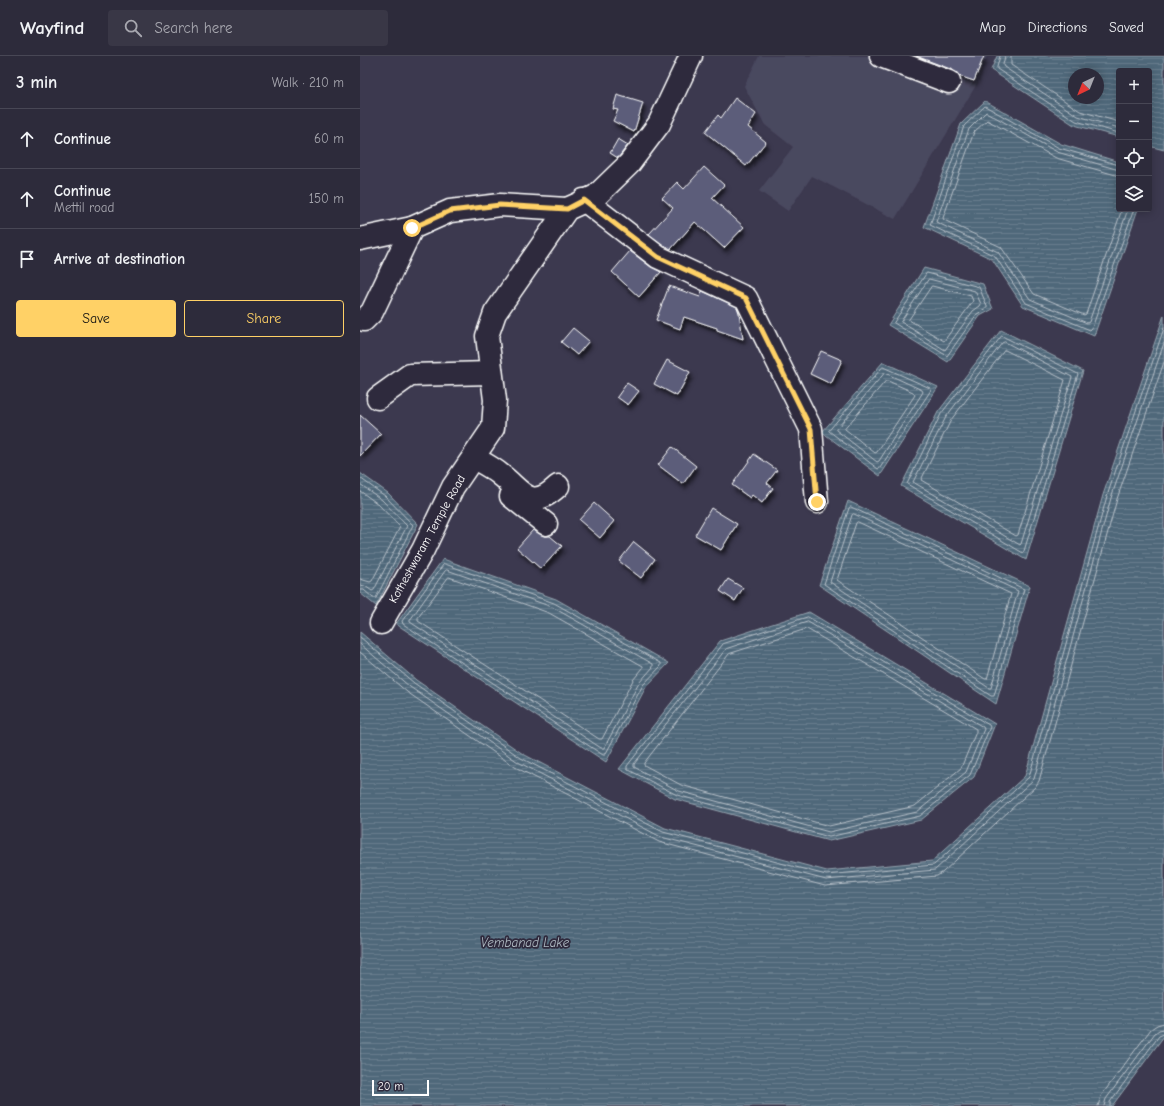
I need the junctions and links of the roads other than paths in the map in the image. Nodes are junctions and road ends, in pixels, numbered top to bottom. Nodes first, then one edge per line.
1 (691, 56) edge
2 (881, 56) edge
3 (950, 82) dead end
4 (576, 205) junction
5 (412, 228) junction
6 (360, 239) edge
7 (364, 320) dead end
8 (491, 373) junction
9 (378, 398) dead end
10 (472, 461) junction
11 (558, 486) dead end
12 (817, 502) dead end
13 (546, 524) dead end
14 (381, 623) dead end

1 - 4 street, Kotheshwaram Temple Road
2 - 3 street
4 - 5 street
4 - 8 street, Kotheshwaram Temple Road
4 - 12 street
5 - 6 street
5 - 7 street
8 - 9 street
8 - 10 street, Kotheshwaram Temple Road
10 - 11 street
10 - 13 street
10 - 14 street, Kotheshwaram Temple Road

